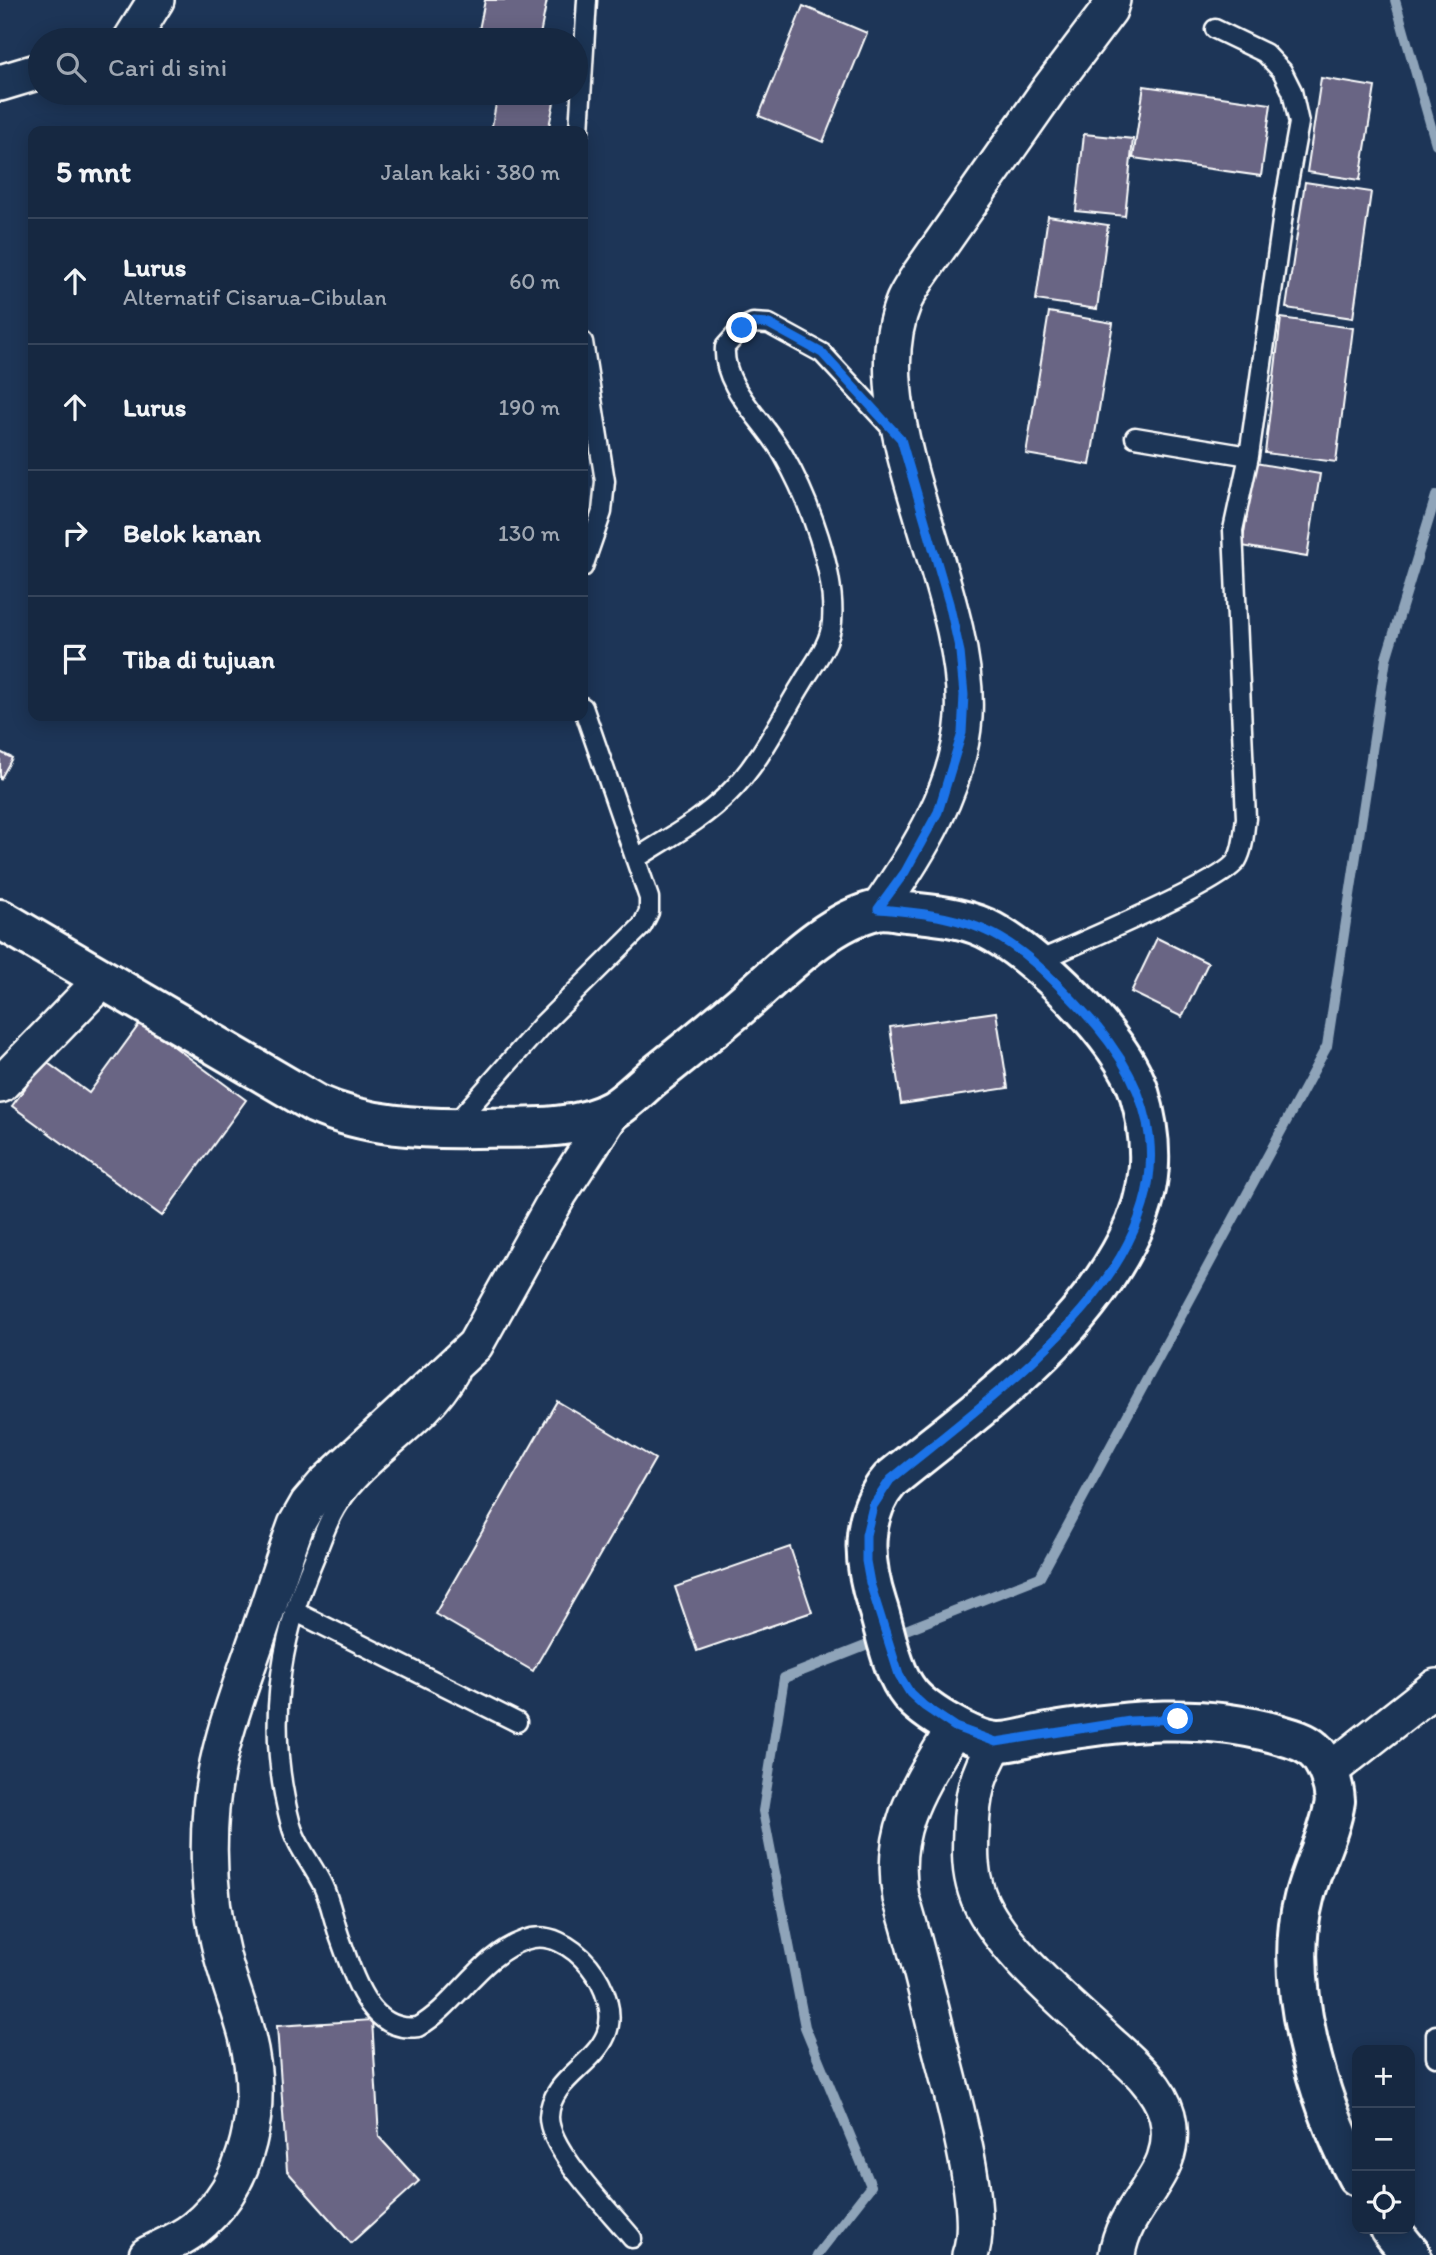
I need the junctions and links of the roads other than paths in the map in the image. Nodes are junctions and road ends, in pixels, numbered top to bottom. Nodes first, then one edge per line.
1 (156, 0) edge
2 (587, 0) edge
3 (1112, 0) edge
4 (138, 28) edge
5 (585, 28) edge
6 (1214, 29) dead end
7 (28, 75) edge
8 (0, 83) edge
9 (581, 105) edge
10 (579, 126) edge
11 (588, 374) edge
12 (1135, 437) dead end
13 (901, 439) junction
14 (1249, 456) junction
15 (588, 553) edge
16 (588, 721) edge
17 (637, 858) junction
18 (878, 909) junction
19 (0, 919) edge
20 (1036, 962) junction
21 (102, 980) junction
22 (0, 1085) edge
23 (613, 1111) junction
24 (451, 1128) junction
25 (475, 1345) junction
26 (294, 1611) junction
27 (1436, 1687) edge
28 (517, 1722) dead end
29 (955, 1727) junction
30 (996, 1742) junction
31 (1328, 1772) junction
32 (1436, 2035) edge
33 (1436, 2057) edge
34 (1355, 2171) edge
35 (1394, 2234) edge
36 (632, 2238) dead end
37 (147, 2255) edge
38 (970, 2255) edge
39 (1117, 2255) edge
40 (1411, 2255) edge

1 - 4 street
2 - 5 lane
3 - 13 street
6 - 14 lane
7 - 8 street
9 - 10 lane
11 - 15 lane
12 - 14 lane
13 - 17 lane
13 - 18 street
14 - 20 lane
16 - 17 lane
17 - 24 lane
18 - 20 main road
18 - 23 main road
19 - 21 main road
20 - 29 main road
21 - 22 street
21 - 24 main road
23 - 24 main road
23 - 25 street
25 - 26 lane
25 - 37 street
26 - 28 lane
26 - 36 lane
27 - 31 street
29 - 30 main road
29 - 38 street
30 - 31 main road
30 - 39 street
31 - 34 main road
32 - 33 lane
35 - 40 main road

